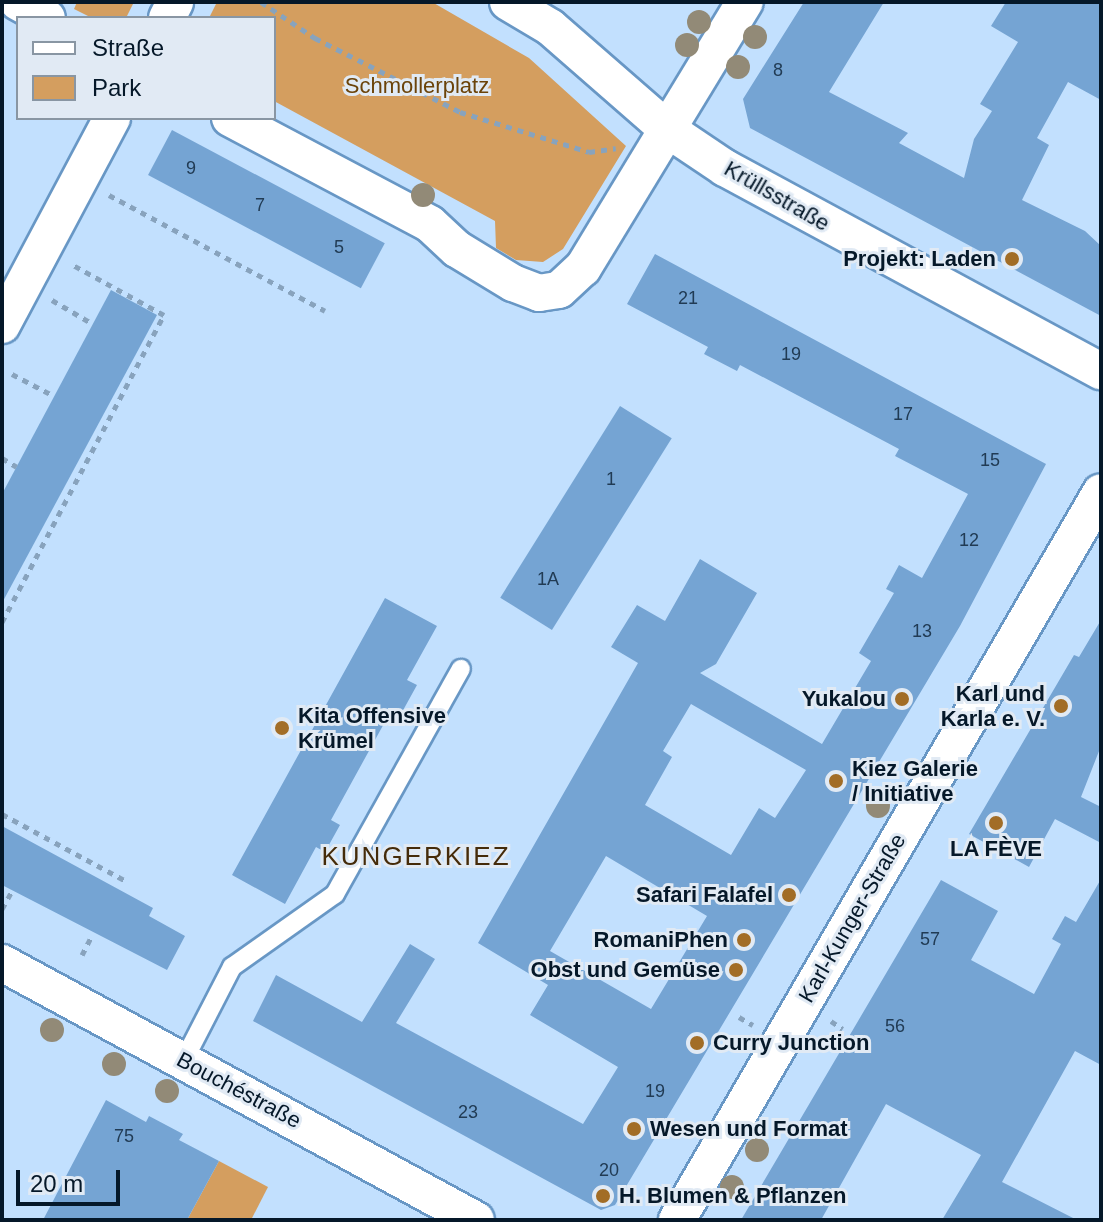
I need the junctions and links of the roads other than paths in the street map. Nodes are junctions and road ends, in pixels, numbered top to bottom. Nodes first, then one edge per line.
1 (18, 2) edge
2 (508, 2) edge
3 (745, 2) edge
4 (43, 16) edge
5 (111, 120) edge
6 (234, 120) edge
7 (667, 129) junction
8 (2, 325) edge
9 (1101, 371) edge
10 (1101, 492) edge
11 (461, 669) dead end
12 (2, 963) edge
13 (184, 1060) junction
14 (476, 1220) edge
15 (677, 1220) edge

1 - 4 street
2 - 7 street
3 - 7 street
5 - 8 street
6 - 7 street
7 - 9 street, Krüllsstraße
10 - 15 street, Karl-Kunger-Straße
11 - 13 lane
12 - 13 street, Bouchéstraße
13 - 14 street, Bouchéstraße

